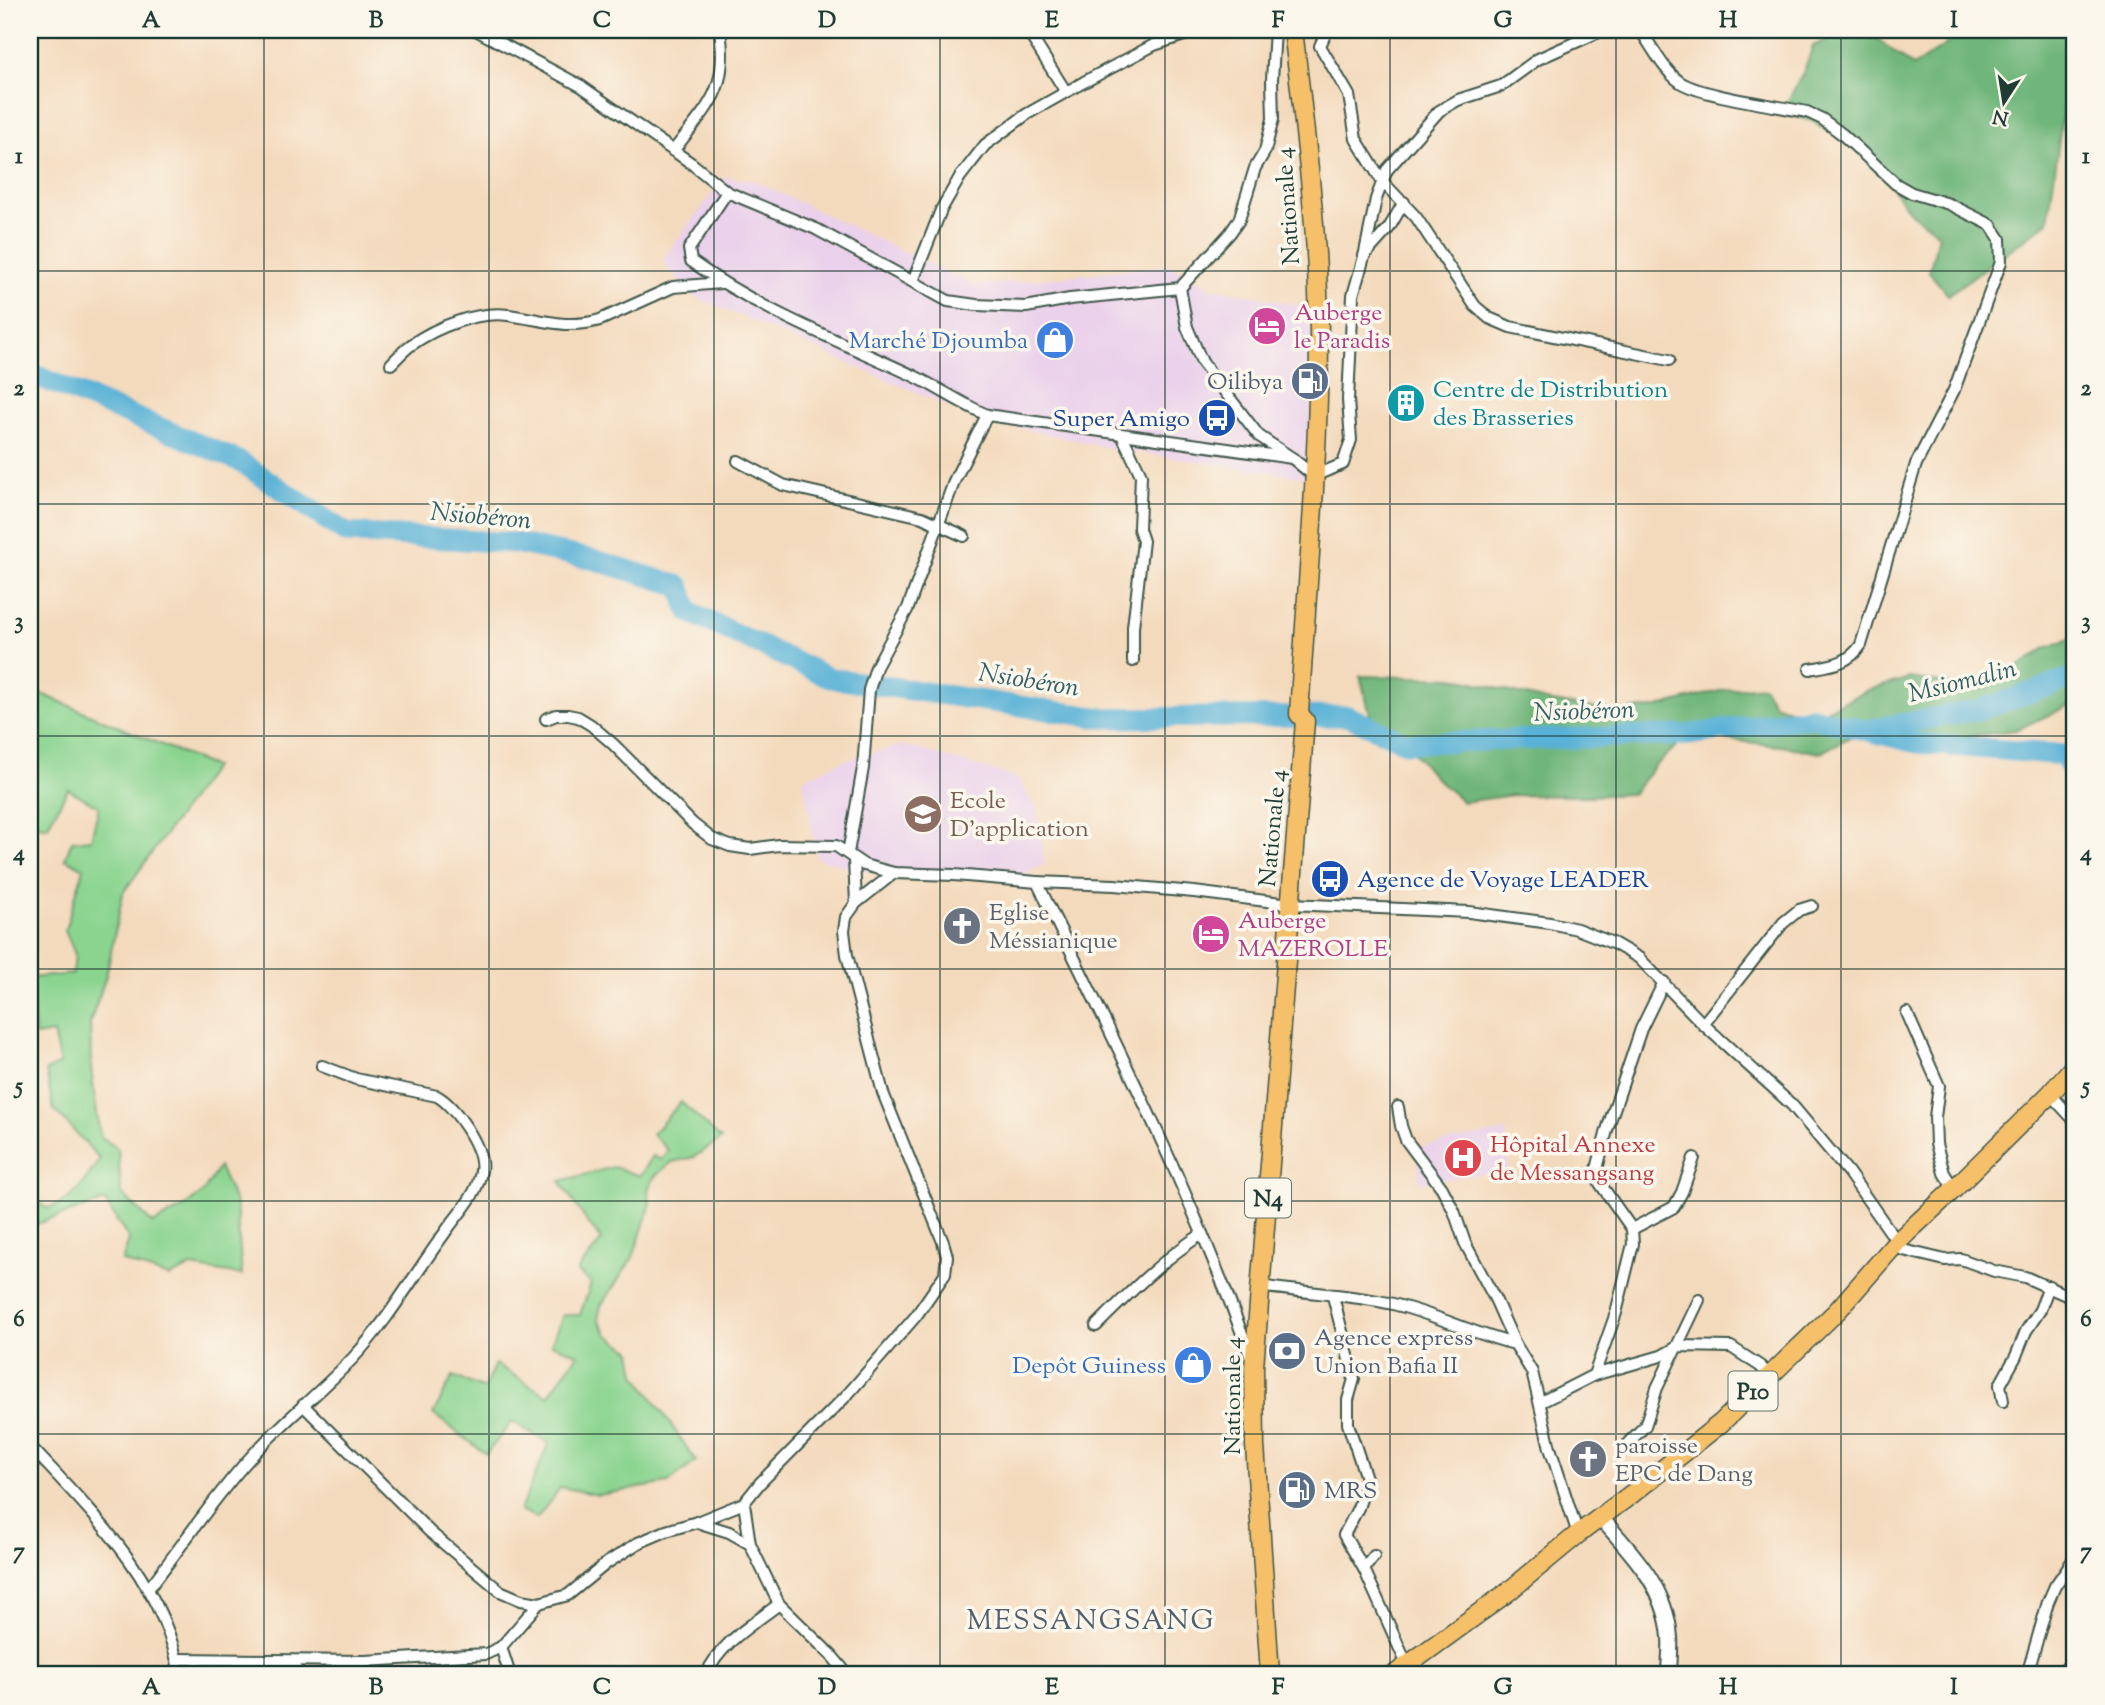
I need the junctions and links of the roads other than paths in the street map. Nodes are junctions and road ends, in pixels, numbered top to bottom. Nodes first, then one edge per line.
1 (477, 30) edge
2 (720, 30) edge
3 (1027, 30) edge
4 (1199, 30) edge
5 (1275, 30) edge
6 (1293, 30) edge
7 (1327, 30) edge
8 (1603, 30) edge
9 (1640, 30) edge
10 (1066, 92) junction
11 (673, 151) junction
12 (1382, 181) junction
13 (727, 192) junction
14 (1404, 202) junction
15 (1364, 257) junction
16 (913, 281) junction
17 (721, 283) junction
18 (1180, 288) junction
19 (1669, 360) dead end
20 (391, 364) dead end
21 (987, 415) junction
22 (1122, 435) junction
23 (1292, 458) junction
24 (738, 461) dead end
25 (1314, 477) junction
26 (939, 523) junction
27 (964, 536) dead end
28 (1133, 661) dead end
29 (1811, 669) dead end
30 (546, 719) dead end
31 (851, 856) junction
32 (894, 873) junction
33 (1037, 882) junction
34 (856, 903) junction
35 (1290, 904) junction
36 (1812, 905) dead end
37 (1664, 982) junction
38 (1907, 1013) dead end
39 (1703, 1024) junction
40 (2075, 1065) edge
41 (322, 1066) dead end
42 (2050, 1094) junction
43 (1398, 1107) dead end
44 (2075, 1121) edge
45 (1694, 1158) dead end
46 (1954, 1189) junction
47 (1632, 1229) junction
48 (1202, 1234) junction
49 (1897, 1242) junction
50 (1260, 1286) junction
51 (2049, 1286) junction
52 (1333, 1296) junction
53 (2075, 1299) edge
54 (1699, 1300) dead end
55 (1096, 1326) dead end
56 (1515, 1344) junction
57 (1679, 1346) junction
58 (1254, 1367) junction
59 (1594, 1375) junction
60 (1769, 1375) junction
61 (2003, 1401) dead end
62 (1541, 1402) junction
63 (303, 1405) junction
64 (1629, 1442) dead end
65 (30, 1446) edge
66 (744, 1503) junction
67 (1600, 1517) junction
68 (697, 1522) junction
69 (1578, 1534) junction
70 (750, 1544) junction
71 (1374, 1556) dead end
72 (2075, 1557) edge
73 (1364, 1569) junction
74 (149, 1588) junction
75 (539, 1602) junction
76 (779, 1604) junction
77 (501, 1647) junction
78 (177, 1659) junction
79 (289, 1661) junction
80 (2075, 1664) edge
81 (1271, 1671) edge
82 (1401, 1671) edge
83 (180, 1675) edge
84 (301, 1675) edge
85 (510, 1675) edge
86 (706, 1675) edge
87 (848, 1675) edge
88 (1669, 1675) edge
89 (2027, 1675) edge
90 (2051, 1675) edge

1 - 11 street
2 - 11 street
3 - 10 street
4 - 10 street
5 - 18 street
6 - 25 main road, Nationale 4 / N4
7 - 12 street
8 - 12 street
9 - 29 street
10 - 16 street
11 - 13 street
12 - 14 street
12 - 15 street
13 - 16 street
13 - 17 street
14 - 15 street
14 - 19 street
15 - 25 street
16 - 18 street
17 - 20 street
17 - 21 street
18 - 23 street
21 - 22 street
21 - 26 street
22 - 23 street
22 - 28 street
23 - 25 street
24 - 26 street
25 - 35 main road, Nationale 4 / N4
26 - 27 street
26 - 31 street
30 - 31 street
31 - 32 street
31 - 34 street
32 - 33 street
32 - 34 street
33 - 35 street
33 - 48 street
34 - 66 street
35 - 37 street
35 - 50 main road, Nationale 4 / N4
36 - 39 street
37 - 39 street
37 - 47 street
38 - 46 street
39 - 49 street
40 - 42 main road, P10
41 - 63 street
42 - 44 street
42 - 46 main road, P10
43 - 56 street
45 - 47 street
46 - 49 main road, P10
47 - 59 street
48 - 55 street
48 - 58 street
49 - 51 street
49 - 60 main road, P10
50 - 52 street
50 - 58 main road, Nationale 4 / N4
51 - 53 street
51 - 61 street
52 - 56 street
52 - 73 street
54 - 57 street
56 - 62 street
57 - 59 street
57 - 60 street
57 - 64 street
58 - 81 main road, Nationale 4 / N4
59 - 62 street
60 - 67 main road, P10
62 - 69 street
63 - 74 street
63 - 75 street
65 - 74 street
66 - 68 street
66 - 70 street
67 - 69 main road, P10
67 - 88 street
68 - 70 street
68 - 75 street
69 - 82 main road, P10
70 - 76 street
71 - 73 street
72 - 89 street
73 - 82 street
74 - 78 street
75 - 77 street
76 - 86 street
76 - 87 street
77 - 79 street
77 - 85 street
78 - 79 street
78 - 83 street
79 - 84 street
80 - 90 street

